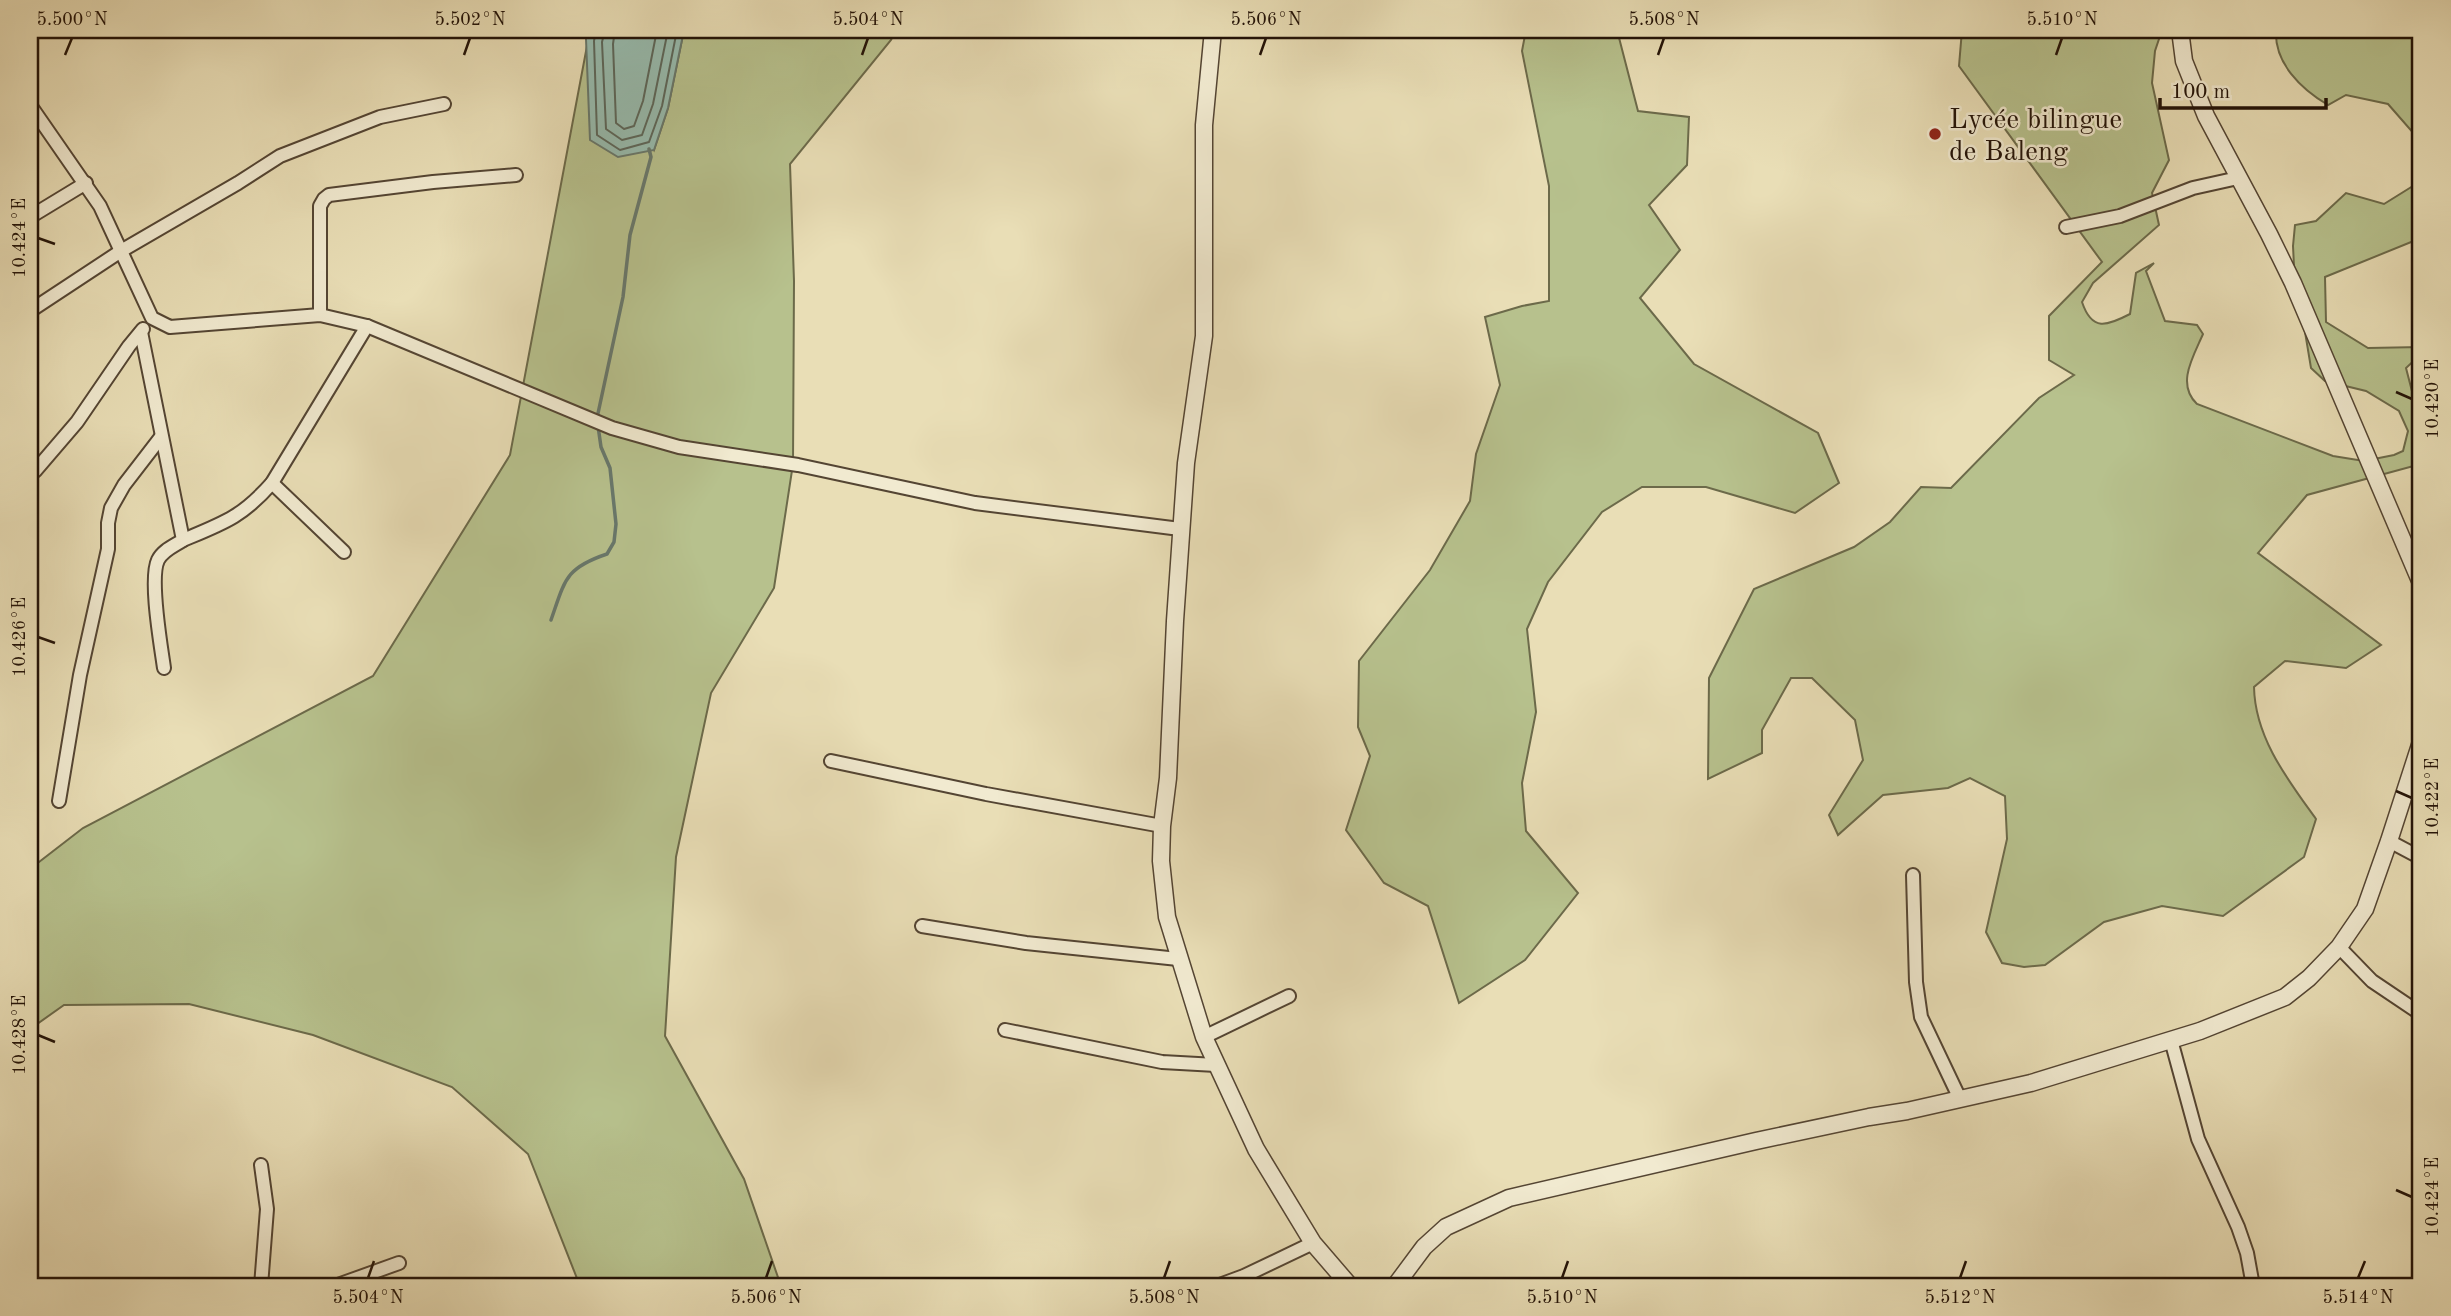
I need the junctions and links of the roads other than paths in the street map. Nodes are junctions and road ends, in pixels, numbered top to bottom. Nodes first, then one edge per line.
1 (1213, 30) edge
2 (2180, 30) edge
3 (444, 104) dead end
4 (30, 105) edge
5 (516, 175) dead end
6 (2238, 178) junction
7 (86, 183) junction
8 (30, 217) edge
9 (2066, 227) dead end
10 (121, 251) junction
11 (30, 312) edge
12 (320, 315) junction
13 (152, 318) junction
14 (366, 327) junction
15 (141, 332) junction
16 (161, 437) junction
17 (35, 471) dead end
18 (272, 483) junction
19 (1180, 529) junction
20 (183, 540) junction
21 (344, 552) dead end
22 (2416, 557) edge
23 (2421, 583) edge
24 (164, 668) dead end
25 (2421, 742) edge
26 (831, 761) dead end
27 (59, 801) dead end
28 (1162, 826) junction
29 (2389, 841) junction
30 (2421, 858) edge
31 (1913, 875) dead end
32 (922, 926) dead end
33 (2339, 947) junction
34 (1178, 959) junction
35 (1289, 996) dead end
36 (2421, 1014) edge
37 (1005, 1030) dead end
38 (1204, 1037) junction
39 (2171, 1040) junction
40 (1216, 1065) junction
41 (1960, 1099) junction
42 (261, 1165) dead end
43 (1313, 1243) junction
44 (399, 1263) dead end
45 (261, 1286) edge
46 (335, 1286) edge
47 (1217, 1286) edge
48 (1350, 1286) edge
49 (1395, 1286) edge
50 (2253, 1286) edge

1 - 19 street
2 - 6 street
3 - 10 street
4 - 7 street
5 - 12 street
6 - 9 street
6 - 22 street
7 - 8 street
7 - 10 street
10 - 11 street
10 - 13 street
12 - 13 street
12 - 14 street
13 - 15 street
14 - 18 street
14 - 19 street
15 - 16 street
15 - 17 street
16 - 20 street
16 - 27 street
18 - 20 street
18 - 21 street
19 - 28 street
20 - 24 street
22 - 23 street
25 - 29 street
26 - 28 street
28 - 34 street
29 - 30 street
29 - 33 street
31 - 41 street
32 - 34 street
33 - 36 street
33 - 39 street
34 - 38 street
35 - 38 street
37 - 40 street
38 - 40 street
39 - 41 street
39 - 50 street
40 - 43 street
41 - 49 street
42 - 45 street
43 - 47 street
43 - 48 street
44 - 46 street

